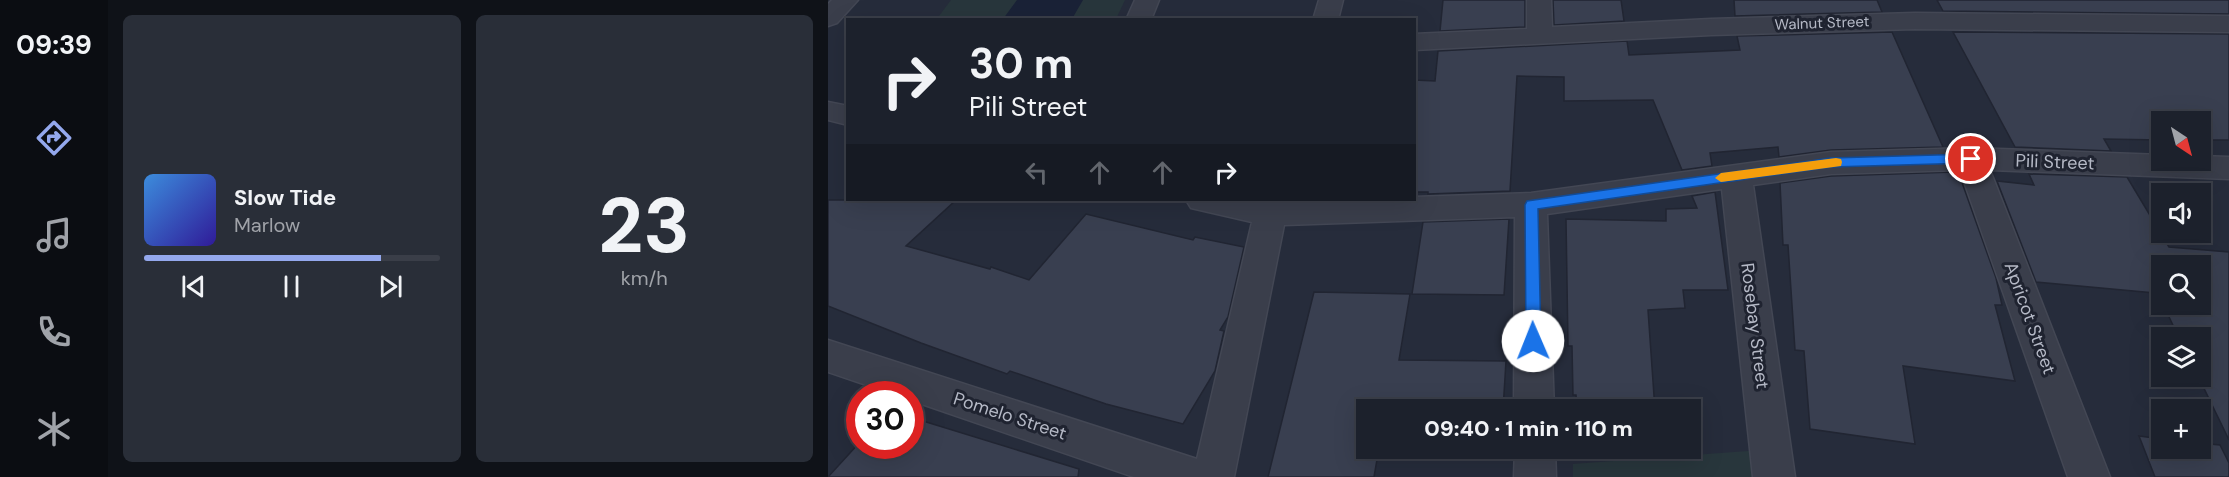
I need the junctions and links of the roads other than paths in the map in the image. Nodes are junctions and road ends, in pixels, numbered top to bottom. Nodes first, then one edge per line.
1 (846, 0) edge
2 (1147, 0) edge
3 (1330, 0) edge
4 (1539, 0) edge
5 (1709, 0) edge
6 (2096, 0) edge
7 (1911, 10) edge
8 (828, 18) edge
9 (1139, 18) edge
10 (1326, 18) edge
11 (2110, 22) junction
12 (2229, 24) edge
13 (1711, 27) junction
14 (1540, 36) junction
15 (1416, 42) edge
16 (828, 111) edge
17 (846, 116) edge
18 (1971, 159) junction
19 (2226, 172) edge
20 (1736, 175) junction
21 (1212, 201) edge
22 (1531, 205) junction
23 (1271, 207) edge
24 (828, 356) edge
25 (1534, 399) edge
26 (1535, 459) edge
27 (1192, 477) edge
28 (1213, 477) edge
29 (1535, 477) edge
30 (1774, 477) edge
31 (2089, 477) edge

1 - 8 street
2 - 9 street
3 - 10 street
4 - 14 street
5 - 13 street
6 - 11 street
7 - 11 street, Walnut Street
7 - 13 street, Walnut Street
11 - 12 street, Walnut Street
13 - 14 street, Walnut Street
14 - 15 street, Walnut Street
16 - 17 street
18 - 19 street, Pili Street
18 - 20 street, Pili Street
18 - 31 street, Apricot Street
20 - 22 street, Pili Street
20 - 30 street, Rosebay Street
21 - 23 street, Pili Street
22 - 23 street, Pili Street
22 - 25 street
23 - 28 street
24 - 27 street, Pomelo Street
26 - 29 street

